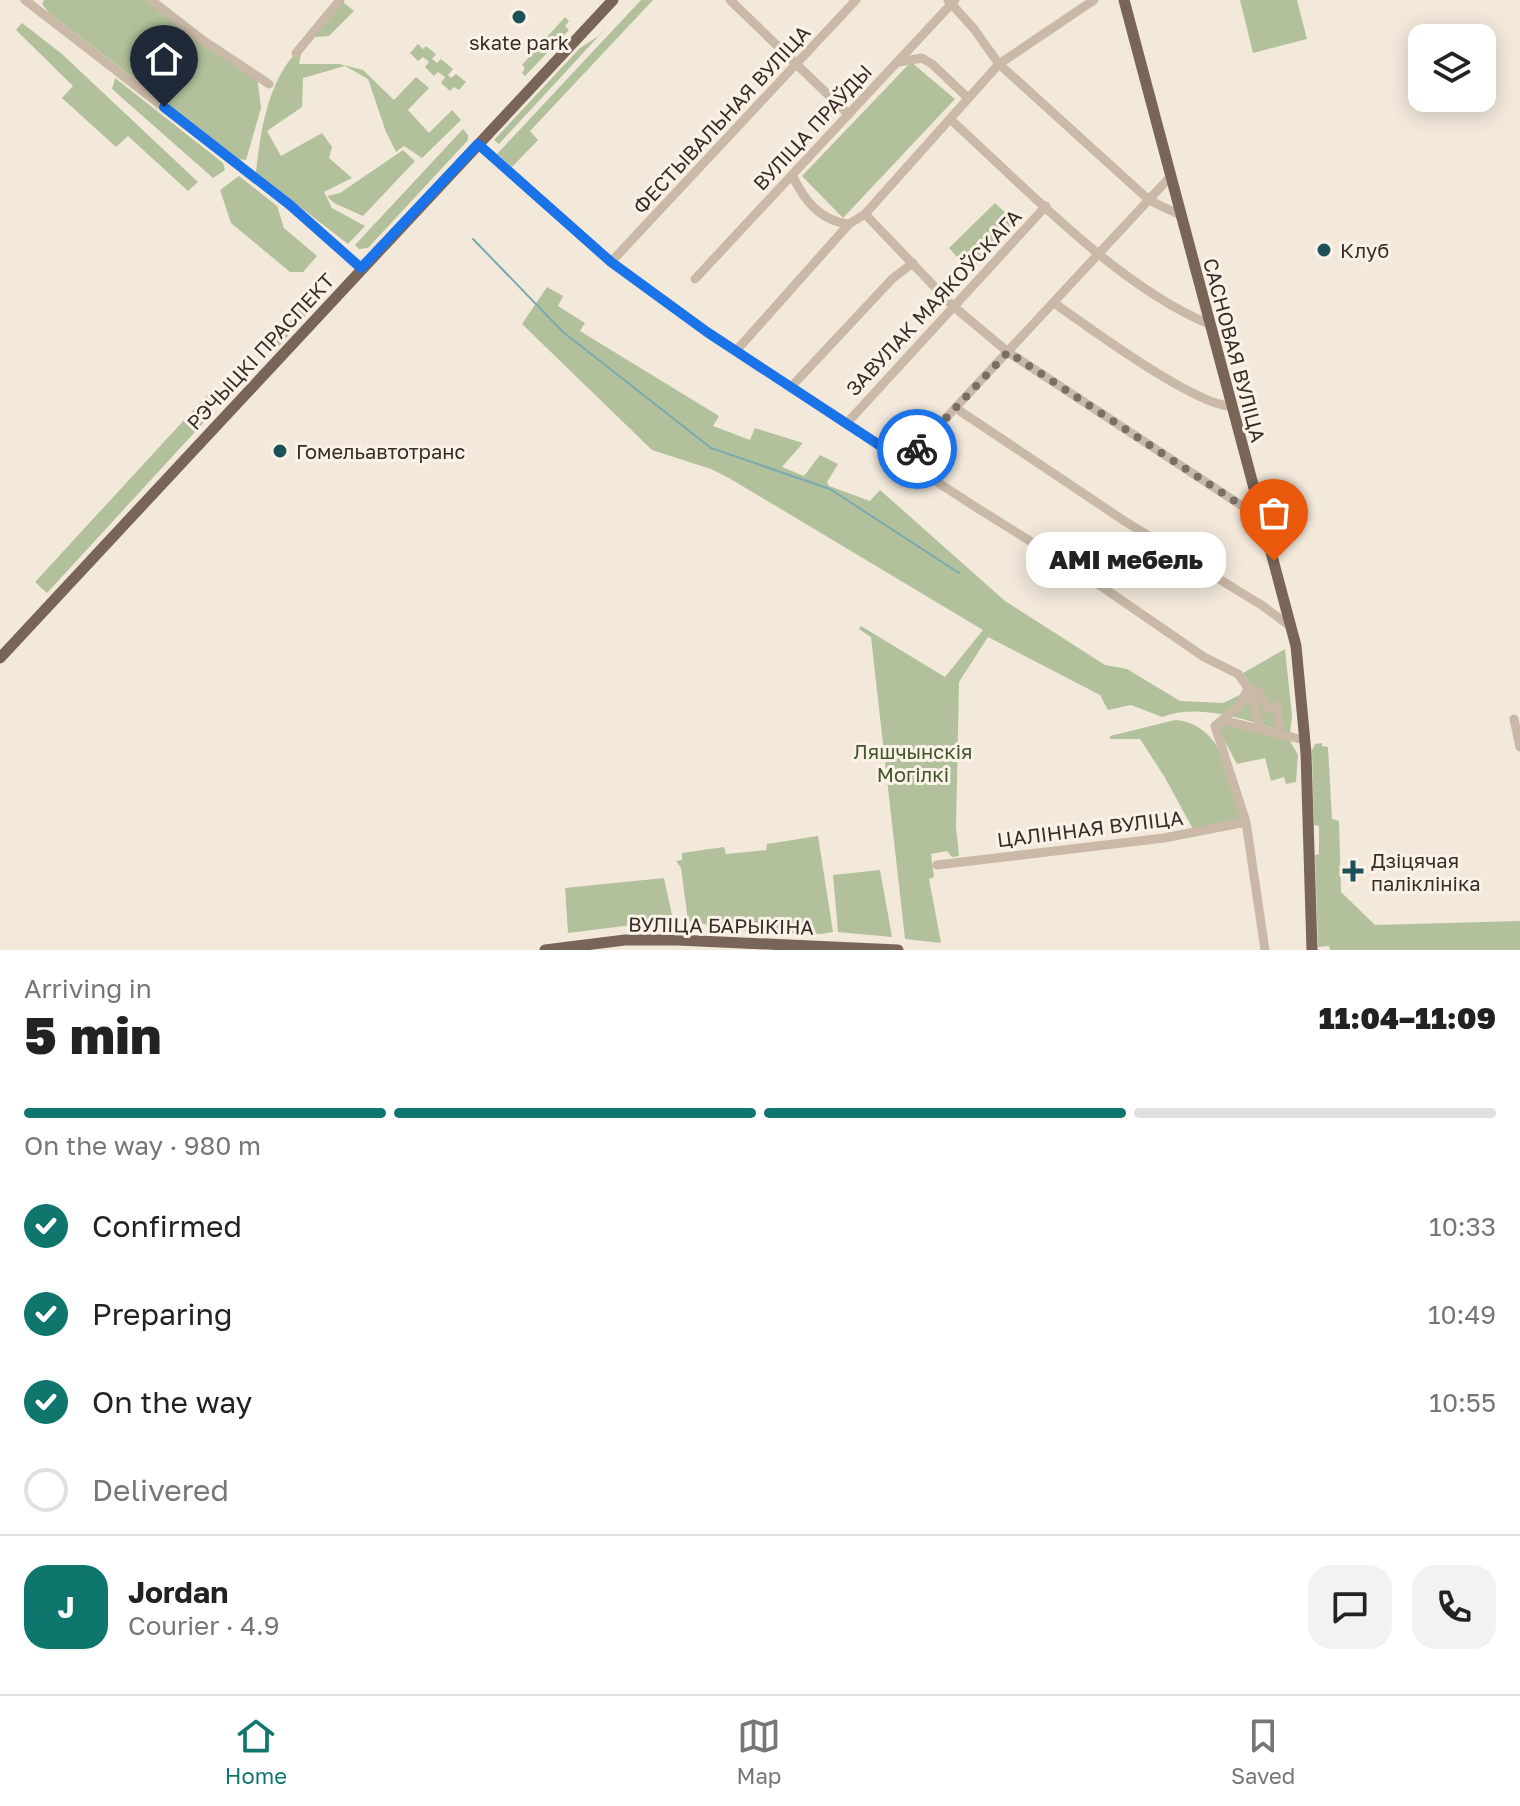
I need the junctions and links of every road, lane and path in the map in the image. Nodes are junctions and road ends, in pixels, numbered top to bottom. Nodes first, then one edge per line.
1 (25, 0) edge
2 (151, 0) edge
3 (340, 0) edge
4 (613, 0) edge
5 (730, 0) edge
6 (856, 0) edge
7 (1094, 0) edge
8 (1124, 0) edge
9 (951, 1) edge
10 (296, 53) dead end
11 (897, 63) junction
12 (796, 64) junction
13 (999, 64) junction
14 (269, 84) dead end
15 (968, 98) junction
16 (847, 113) junction
17 (950, 119) junction
18 (478, 144) junction
19 (792, 175) junction
20 (1170, 177) junction
21 (1149, 200) junction
22 (1046, 206) junction
23 (865, 214) junction
24 (1180, 215) junction
25 (849, 224) junction
26 (1100, 255) junction
27 (611, 262) junction
28 (913, 263) junction
29 (361, 268) junction
30 (695, 279) dead end
31 (1054, 303) junction
32 (953, 306) junction
33 (1209, 324) junction
34 (736, 351) junction
35 (1008, 352) junction
36 (791, 387) junction
37 (1231, 406) junction
38 (957, 409) junction
39 (847, 423) junction
40 (905, 462) junction
41 (1262, 519) junction
42 (1291, 627) junction
43 (0, 658) edge
44 (1248, 688) junction
45 (1514, 719) dead end
46 (1219, 723) junction
47 (1261, 729) junction
48 (1279, 733) junction
49 (1304, 740) junction
50 (1520, 747) edge
51 (1246, 822) junction
52 (937, 865) dead end
53 (648, 945) edge
54 (839, 948) edge
55 (545, 950) edge
56 (898, 950) edge
57 (1265, 950) edge
58 (1312, 950) edge

1 - 29 street
2 - 14 street
3 - 10 street
4 - 18 main road, РЭЧЫЦКІ ПРАСПЕКТ
5 - 12 street
6 - 12 street, ФЕСТЫВАЛЬНАЯ ВУЛІЦА
7 - 13 street
8 - 20 main road, САСНОВАЯ ВУЛІЦА
9 - 11 street, ВУЛІЦА ПРАЎДЫ
9 - 13 street
11 - 15 street
11 - 16 street, ВУЛІЦА ПРАЎДЫ
12 - 16 street
12 - 27 street, ФЕСТЫВАЛЬНАЯ ВУЛІЦА
13 - 15 street
13 - 21 street
15 - 17 street
16 - 19 street, ВУЛІЦА ПРАЎДЫ
17 - 22 street
17 - 23 street
18 - 27 street
18 - 29 main road, РЭЧЫЦКІ ПРАСПЕКТ
19 - 25 street
19 - 30 street, ВУЛІЦА ПРАЎДЫ
20 - 21 street
20 - 24 main road, САСНОВАЯ ВУЛІЦА
21 - 24 street
21 - 26 street
22 - 26 street
22 - 32 street, ЗАВУЛАК МАЯКОЎСКАГА
23 - 25 street
23 - 28 street
24 - 33 main road, САСНОВАЯ ВУЛІЦА
25 - 34 street
26 - 31 street
26 - 33 street
27 - 34 street
28 - 32 street
28 - 36 street
29 - 43 main road, РЭЧЫЦКІ ПРАСПЕКТ
31 - 35 street
31 - 37 street
32 - 35 street
32 - 39 street, ЗАВУЛАК МАЯКОЎСКАГА
33 - 37 main road, САСНОВАЯ ВУЛІЦА
34 - 36 street
35 - 38 street
35 - 41 street
36 - 39 street
37 - 41 main road, САСНОВАЯ ВУЛІЦА
38 - 40 street
38 - 42 street
39 - 40 street
40 - 44 street
41 - 42 main road, САСНОВАЯ ВУЛІЦА
42 - 49 main road, САСНОВАЯ ВУЛІЦА
44 - 46 street
44 - 47 street
44 - 48 street
45 - 50 street
46 - 47 street
46 - 51 street
47 - 48 street
48 - 49 street
49 - 58 main road, САСНОВАЯ ВУЛІЦА
51 - 52 street, ЦАЛІННАЯ ВУЛІЦА
51 - 57 street
53 - 54 main road, ВУЛІЦА БАРЫКІНА
53 - 55 main road, ВУЛІЦА БАРЫКІНА
54 - 56 main road, ВУЛІЦА БАРЫКІНА

